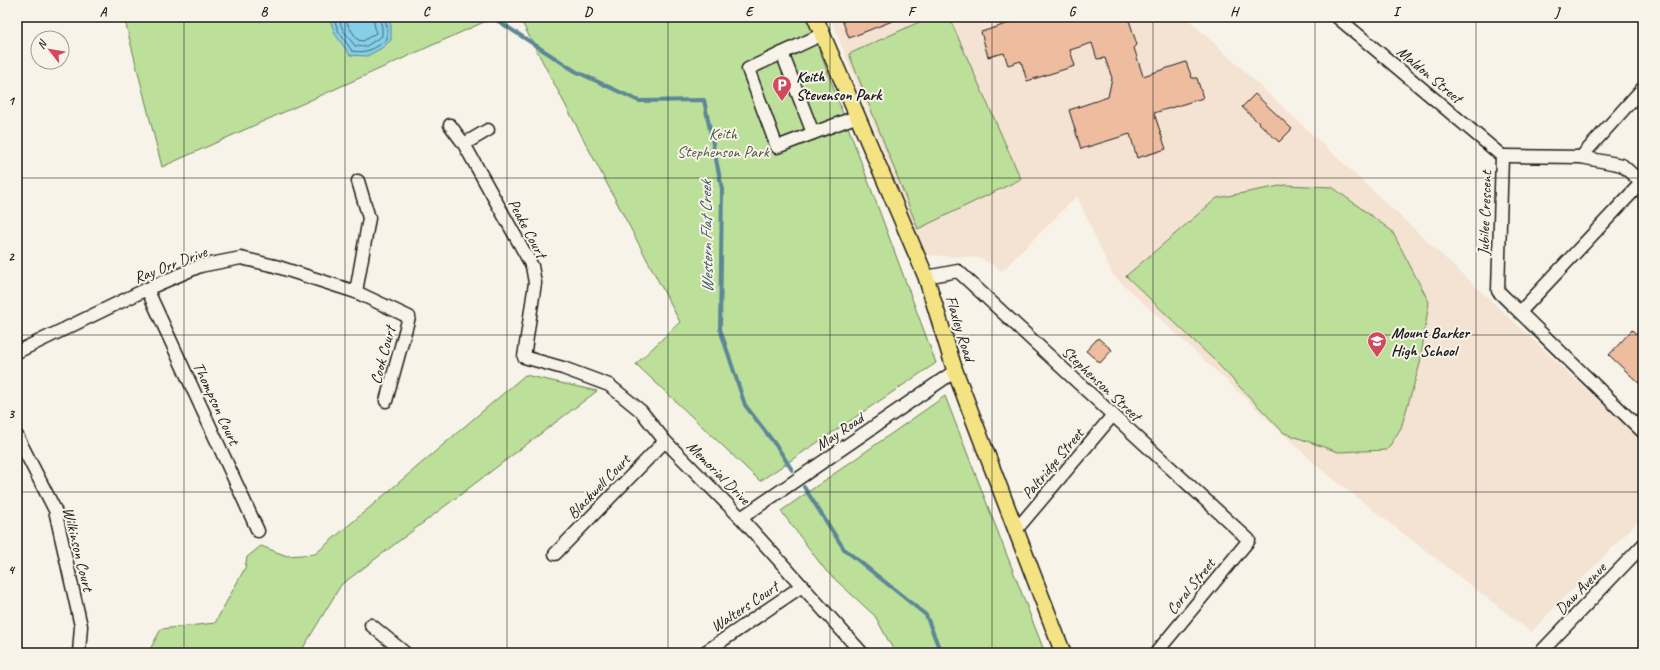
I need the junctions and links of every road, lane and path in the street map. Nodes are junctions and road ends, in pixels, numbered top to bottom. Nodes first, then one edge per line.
1 (816, 17) edge
2 (1337, 17) edge
3 (823, 34) junction
4 (782, 53) junction
5 (1643, 88) edge
6 (858, 116) junction
7 (450, 125) dead end
8 (488, 130) dead end
9 (813, 133) junction
10 (464, 144) junction
11 (1502, 156) junction
12 (1581, 157) junction
13 (358, 181) dead end
14 (1642, 184) edge
15 (926, 277) junction
16 (147, 289) junction
17 (356, 292) junction
18 (1520, 312) junction
19 (409, 317) joint
20 (17, 352) edge
21 (524, 357) joint
22 (955, 371) junction
23 (386, 401) dead end
24 (1113, 415) junction
25 (1643, 432) edge
26 (17, 436) edge
27 (665, 441) junction
28 (741, 518) junction
29 (258, 530) dead end
30 (1016, 530) junction
31 (1249, 540) joint
32 (1643, 545) edge
33 (555, 554) dead end
34 (802, 586) junction
35 (371, 625) dead end
36 (79, 653) edge
37 (405, 653) edge
38 (704, 653) edge
39 (862, 653) edge
40 (1063, 653) edge
41 (1156, 653) edge
42 (1540, 653) edge

1 - 3 main road, Flaxley Road
2 - 11 street, Maldon Street
3 - 4 street
3 - 6 main road, Flaxley Road
4 - 9 street
4 - 9 street
5 - 12 street
6 - 9 street
6 - 15 main road, Flaxley Road
7 - 10 street, Peake Court
8 - 10 street
10 - 21 street, Peake Court
11 - 12 street, Jubilee Crescent
11 - 18 street, Jubilee Crescent
12 - 14 street, Jubilee Crescent
13 - 17 street
14 - 18 street, Jubilee Crescent
15 - 22 main road, Flaxley Road
15 - 24 street, Stephenson Street
16 - 17 street, Ray Orr Drive
16 - 20 street, Ray Orr Drive
16 - 29 street, Thompson Court
17 - 19 street, Ray Orr Drive
18 - 25 street, Jubilee Crescent
19 - 23 street, Cook Court
21 - 27 street, Memorial Drive
22 - 28 street, May Road
22 - 30 main road, Flaxley Road
24 - 30 street, Paltridge Street
24 - 31 street, Stephenson Street
26 - 36 street, Wilkinson Court
27 - 28 street, Memorial Drive
27 - 33 street, Blackwell Court
28 - 34 street, Memorial Drive
30 - 40 main road, Flaxley Road
31 - 41 street, Coral Street
32 - 42 street, Daw Avenue
34 - 38 street, Walters Court
34 - 39 street, Memorial Drive
35 - 37 street

